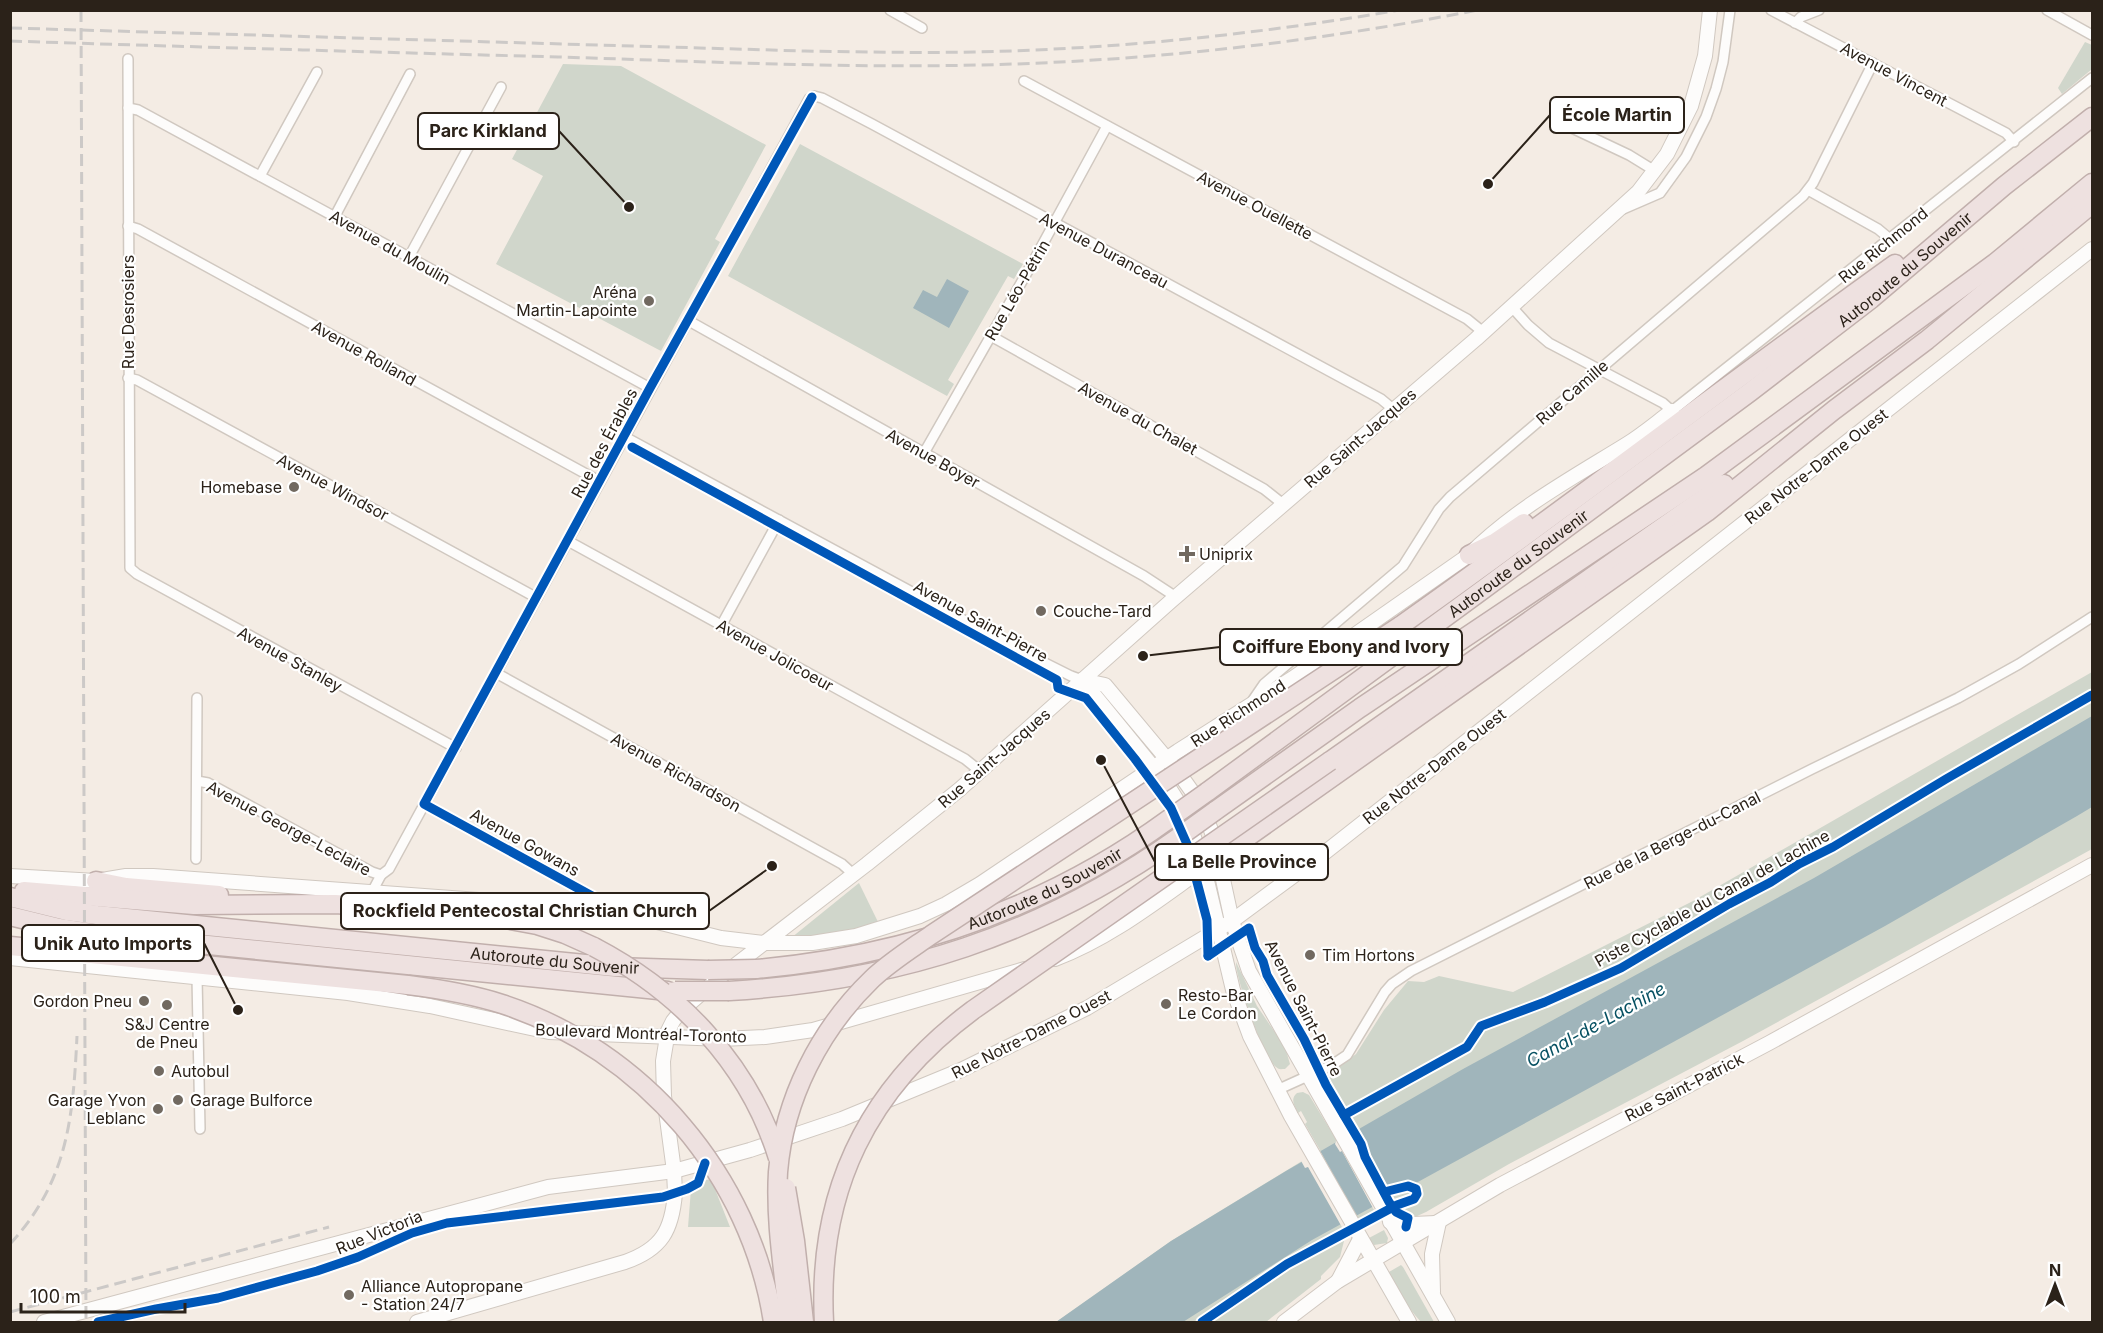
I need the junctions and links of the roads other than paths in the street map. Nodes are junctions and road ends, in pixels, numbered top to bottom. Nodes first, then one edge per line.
1 (890, 10) edge
2 (1710, 10) edge
3 (1730, 10) edge
4 (1771, 10) edge
5 (1819, 10) edge
6 (2047, 10) edge
7 (1795, 23) junction
8 (922, 28) dead end
9 (2092, 35) edge
10 (128, 59) dead end
11 (1873, 63) junction
12 (317, 72) dead end
13 (410, 74) dead end
14 (2092, 78) edge
15 (1024, 81) dead end
16 (501, 87) dead end
17 (812, 97) joint
18 (128, 108) junction
19 (2092, 117) edge
20 (1555, 120) dead end
21 (1107, 126) junction
22 (2014, 142) junction
23 (1656, 171) junction
24 (260, 176) junction
25 (2092, 183) edge
26 (2004, 186) junction
27 (1808, 190) junction
28 (2092, 204) edge
29 (1617, 211) junction
30 (334, 216) junction
31 (1055, 223) junction
32 (128, 226) junction
33 (1890, 239) junction
34 (2092, 249) edge
35 (409, 257) junction
36 (1511, 306) junction
37 (689, 321) junction
38 (1483, 332) junction
39 (991, 336) junction
40 (1599, 369) junction
41 (128, 378) junction
42 (650, 388) junction
43 (1393, 409) junction
44 (1834, 410) junction
45 (1672, 411) junction
46 (625, 437) junction
47 (924, 453) junction
48 (1598, 480) junction
49 (599, 482) junction
50 (1283, 504) junction
51 (778, 520) junction
52 (568, 541) junction
53 (1469, 555) junction
54 (129, 565) joint
55 (1176, 597) junction
56 (537, 598) junction
57 (2092, 617) edge
58 (721, 626) junction
59 (496, 673) junction
60 (1082, 680) junction
61 (197, 698) dead end
62 (1249, 706) junction
63 (456, 748) junction
64 (1167, 759) junction
65 (1154, 768) junction
66 (980, 771) junction
67 (197, 781) junction
68 (424, 804) junction
69 (196, 859) dead end
70 (1211, 863) junction
71 (2092, 865) edge
72 (853, 874) junction
73 (381, 875) junction
74 (10, 876) edge
75 (96, 881) junction
76 (10, 889) edge
77 (372, 892) junction
78 (10, 897) edge
79 (292, 903) junction
80 (606, 912) junction
81 (10, 916) edge
82 (1232, 921) junction
83 (1218, 931) junction
84 (10, 936) edge
85 (764, 943) junction
86 (10, 946) edge
87 (62, 950) junction
88 (10, 958) edge
89 (197, 977) junction
90 (666, 1037) junction
91 (1309, 1076) junction
92 (1277, 1090) junction
93 (200, 1129) dead end
94 (674, 1171) junction
95 (1388, 1218) junction
96 (1438, 1222) junction
97 (1357, 1235) junction
98 (1402, 1244) junction
99 (1373, 1262) junction
100 (1338, 1281) junction
101 (1433, 1297) junction
102 (44, 1323) edge
103 (417, 1323) edge
104 (773, 1323) edge
105 (789, 1323) edge
106 (804, 1323) edge
107 (824, 1323) edge
108 (1284, 1323) edge
109 (1409, 1323) edge
110 (1448, 1323) edge

1 - 8 street
2 - 23 main road, Rue Saint-Jacques
3 - 29 street, Rue Saint-Jacques
4 - 7 street, Avenue Vincent
5 - 7 street
6 - 9 street
7 - 11 street, Avenue Vincent
10 - 18 street, Rue Desrosiers
11 - 22 street, Avenue Vincent
11 - 27 street, Rue Camille
12 - 24 street
13 - 30 street
14 - 22 street, Rue Richmond
15 - 21 street, Avenue Ouellette
16 - 35 street
17 - 31 street, Avenue Duranceau
17 - 37 street, Rue des Érables
18 - 24 street, Avenue du Moulin
18 - 32 street, Rue Desrosiers
19 - 26 highway, Autoroute du Souvenir
20 - 23 street
21 - 31 street, Rue Léo-Pétrin
21 - 38 street, Avenue Ouellette
22 - 33 street, Rue Richmond
23 - 29 main road, Rue Saint-Jacques
24 - 30 street, Avenue du Moulin
25 - 81 highway, Autoroute du Souvenir, bridge
26 - 48 highway
26 - 78 highway, Autoroute du Souvenir, bridge
27 - 33 street
27 - 40 street, Rue Camille
28 - 44 highway
29 - 36 main road, Rue Saint-Jacques
30 - 35 street, Avenue du Moulin
31 - 39 street, Rue Léo-Pétrin
31 - 43 street, Avenue Duranceau
32 - 41 street, Rue Desrosiers
32 - 49 street, Avenue Rolland
33 - 45 street, Rue Richmond
34 - 82 main road, Rue Notre-Dame Ouest
35 - 42 street, Avenue du Moulin
36 - 38 main road, Rue Saint-Jacques
36 - 40 street
37 - 42 street, Rue des Érables
37 - 47 street, Avenue Boyer
38 - 43 main road, Rue Saint-Jacques
39 - 47 street, Rue Léo-Pétrin
39 - 50 street, Avenue du Chalet
40 - 45 street
40 - 62 street, Rue Camille
41 - 54 street, Rue Desrosiers
41 - 56 street, Avenue Windsor
42 - 46 street, Rue des Érables
43 - 50 main road, Rue Saint-Jacques
44 - 70 highway
44 - 107 highway, bridge
45 - 53 main road, Rue Richmond
46 - 49 street, Rue des Érables
46 - 51 street, Avenue Saint-Pierre
47 - 55 street, Avenue Boyer
48 - 53 highway
48 - 105 highway, bridge
49 - 52 street, Rue des Érables
50 - 55 main road, Rue Saint-Jacques
51 - 58 street
51 - 60 street, Avenue Saint-Pierre
52 - 56 street, Rue des Érables
52 - 58 street, Avenue Jolicoeur
53 - 62 main road, Rue Richmond
54 - 63 street, Avenue Stanley
55 - 60 main road, Rue Saint-Jacques
56 - 59 street, Rue des Érables
57 - 91 street, Rue de la Berge-du-Canal
58 - 66 street, Avenue Jolicoeur
59 - 63 street, Rue des Érables
59 - 72 street, Avenue Richardson
60 - 64 main road, Avenue Saint-Pierre
60 - 65 main road, Avenue Saint-Pierre
60 - 66 main road, Rue Saint-Jacques
61 - 67 street
62 - 64 main road, Rue Richmond
63 - 68 street, Rue des Érables
64 - 65 main road, Rue Richmond
64 - 70 main road, Avenue Saint-Pierre
65 - 70 main road, Avenue Saint-Pierre
65 - 85 main road
66 - 72 main road, Rue Saint-Jacques
67 - 69 street
67 - 73 street, Avenue George-Leclaire
68 - 73 street, Rue des Érables
68 - 80 street, Avenue Gowans
70 - 82 main road, Avenue Saint-Pierre
70 - 83 main road, Avenue Saint-Pierre
70 - 90 main road, Boulevard Montréal-Toronto
71 - 96 main road, Rue Saint-Patrick
72 - 85 main road, Rue Saint-Jacques
73 - 77 street, Rue des Érables
74 - 75 main road
75 - 77 main road
75 - 79 highway
76 - 79 highway
77 - 80 main road
79 - 106 highway, bridge
80 - 85 main road
82 - 83 main road, Rue Notre-Dame Ouest
82 - 91 main road, Avenue Saint-Pierre
83 - 92 main road, Avenue Saint-Pierre
83 - 94 main road, Rue Notre-Dame Ouest
84 - 87 highway
85 - 90 main road, Rue Saint-Jacques
86 - 87 highway
87 - 104 highway, bridge
88 - 89 main road, Boulevard Montréal-Toronto
89 - 90 main road, Boulevard Montréal-Toronto
89 - 93 street
90 - 94 main road
91 - 92 street, Rue de la Berge-du-Canal
91 - 95 main road, Avenue Saint-Pierre
92 - 97 main road, Avenue Saint-Pierre
94 - 102 main road, Rue Victoria
94 - 103 main road
95 - 96 main road
95 - 98 main road, Avenue Saint-Pierre
96 - 98 main road, Rue Saint-Patrick
96 - 101 main road
97 - 99 main road, Avenue Saint-Pierre
97 - 100 main road
98 - 99 main road, Rue Saint-Patrick
98 - 101 main road, Avenue Saint-Pierre
99 - 100 main road, Rue Saint-Patrick
99 - 109 main road, Avenue Saint-Pierre
100 - 108 main road, Rue Saint-Patrick
101 - 110 main road, Avenue Saint-Pierre

